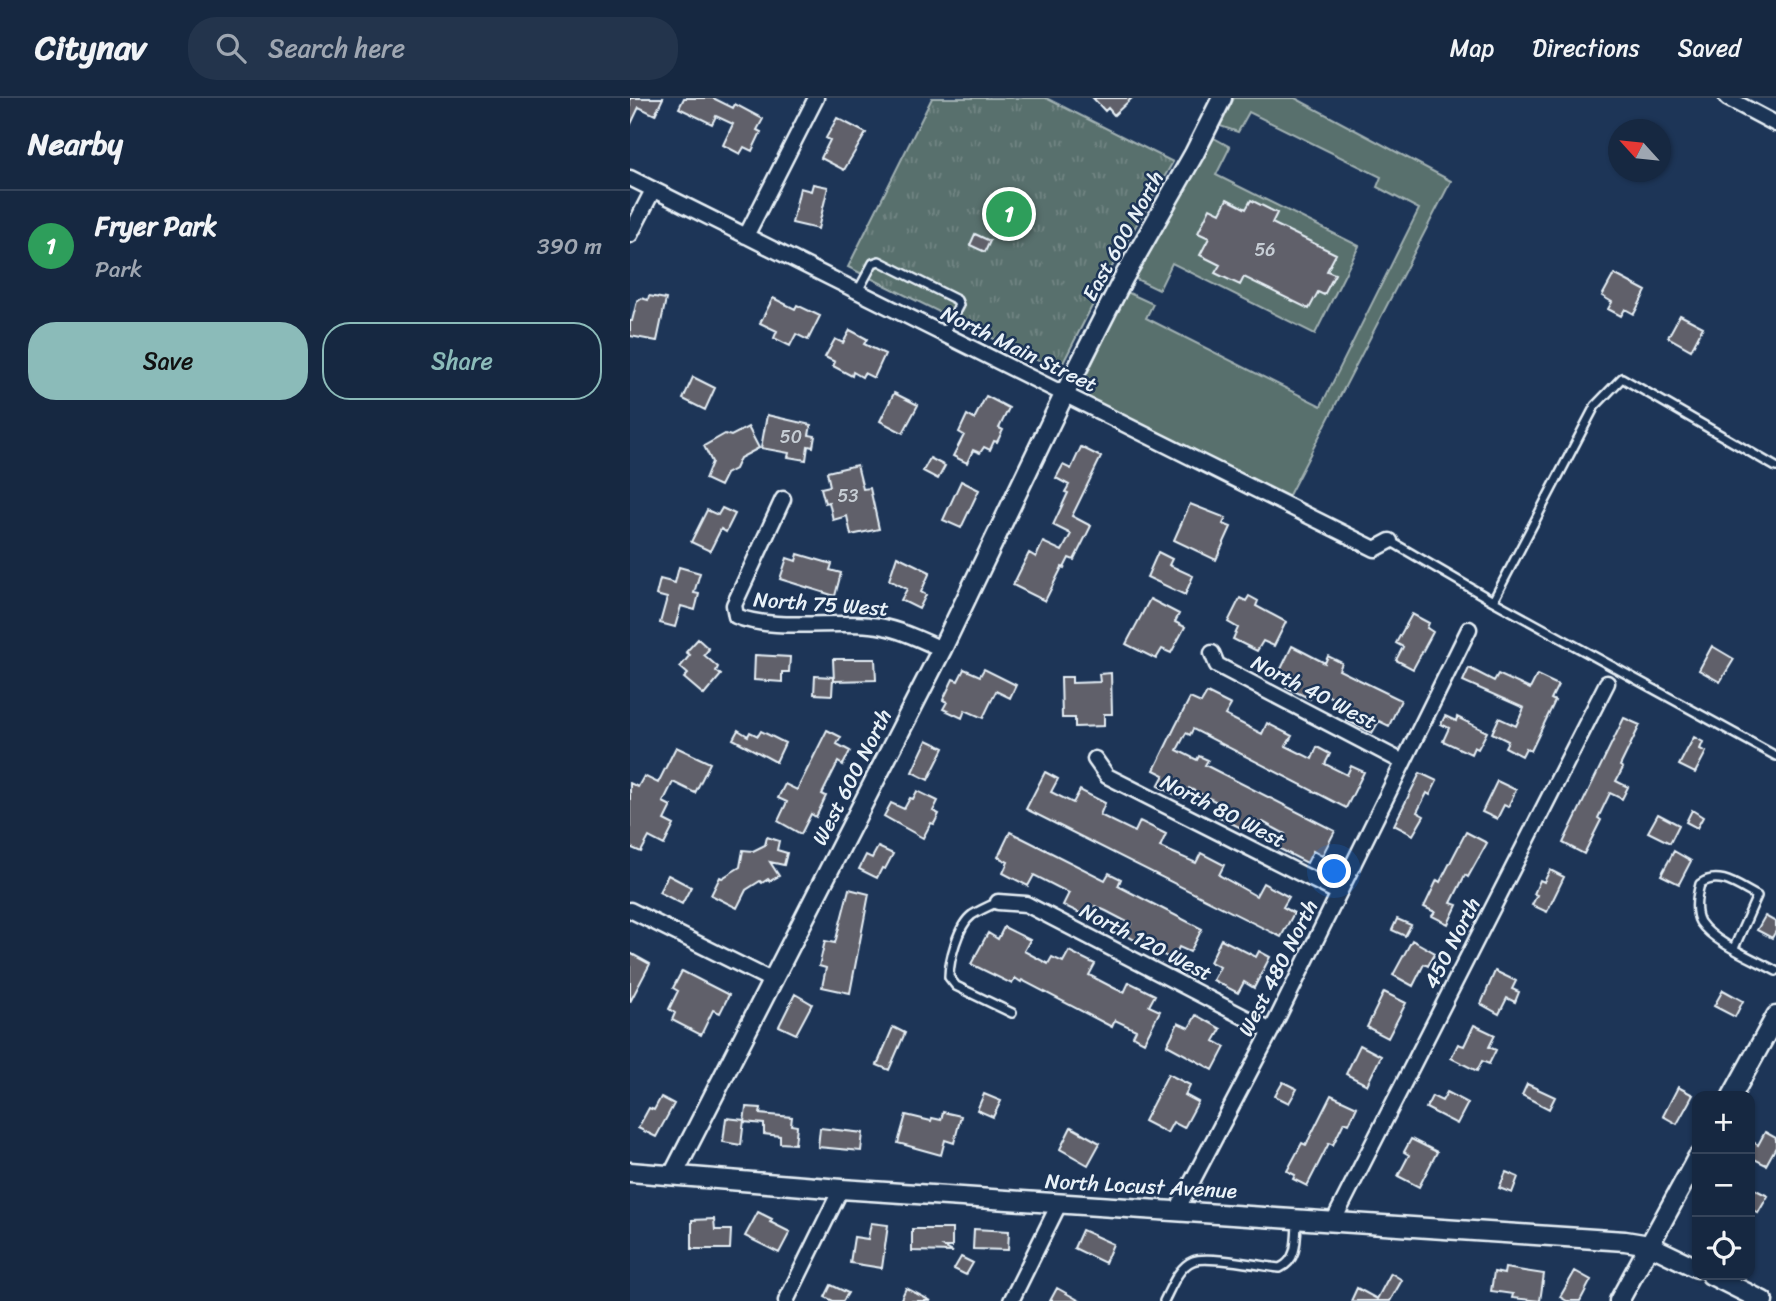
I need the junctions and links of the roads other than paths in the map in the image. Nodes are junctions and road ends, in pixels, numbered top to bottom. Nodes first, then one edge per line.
1 (1222, 98) edge
2 (1727, 98) edge
3 (812, 99) edge
4 (1776, 124) edge
5 (630, 178) edge
6 (653, 190) junction
7 (630, 235) edge
8 (746, 236) junction
9 (858, 292) junction
10 (943, 335) junction
11 (1064, 395) junction
12 (1776, 467) edge
13 (783, 499) dead end
14 (1391, 541) joint
15 (1493, 601) junction
16 (1469, 629) dead end
17 (942, 649) junction
18 (1212, 653) dead end
19 (1607, 683) dead end
20 (1776, 756) edge
21 (1096, 759) dead end
22 (1404, 762) junction
23 (1339, 893) junction
24 (998, 902) joint
25 (630, 910) edge
26 (1734, 948) junction
27 (1776, 971) edge
28 (774, 981) junction
29 (1012, 1013) dead end
30 (1776, 1016) edge
31 (1271, 1031) junction
32 (1735, 1091) edge
33 (1692, 1167) edge
34 (630, 1172) edge
35 (673, 1175) junction
36 (842, 1189) junction
37 (1059, 1204) junction
38 (1177, 1210) junction
39 (1298, 1219) junction
40 (1333, 1222) junction
41 (1649, 1245) junction
42 (1692, 1266) edge
43 (1721, 1280) edge
44 (786, 1301) edge
45 (1011, 1301) edge
46 (1164, 1301) edge
47 (1619, 1301) edge
48 (1763, 1301) edge

1 - 11 street, East 600 North
2 - 4 street
3 - 8 street
5 - 6 street, North Main Street
6 - 7 street
6 - 8 street, North Main Street
8 - 9 street, North Main Street
9 - 10 street, North Main Street
9 - 10 lane
10 - 11 street, North Main Street
11 - 14 street, North Main Street
11 - 17 street, West 600 North
12 - 15 lane
13 - 17 street, North 75 West
14 - 15 lane
15 - 20 lane
16 - 22 street, West 480 North
17 - 28 street, West 600 North
18 - 22 street, North 40 West
19 - 40 street, 450 North
21 - 23 street, North 80 West
22 - 23 street, West 480 North
23 - 31 street, West 480 North
24 - 29 lane
24 - 31 street, North 120 West
25 - 28 street
26 - 26 lane
26 - 27 lane
28 - 35 street, West 600 North
30 - 32 street
31 - 38 street, West 480 North
33 - 41 street
34 - 35 street, North Locust Avenue
35 - 36 street, North Locust Avenue
36 - 37 street, North Locust Avenue
36 - 44 street
37 - 38 street, North Locust Avenue
37 - 45 street
38 - 39 street, North Locust Avenue
39 - 40 street, North Locust Avenue
39 - 46 lane
40 - 41 street, North Locust Avenue
41 - 42 street, North Locust Avenue
41 - 47 street
43 - 48 street

